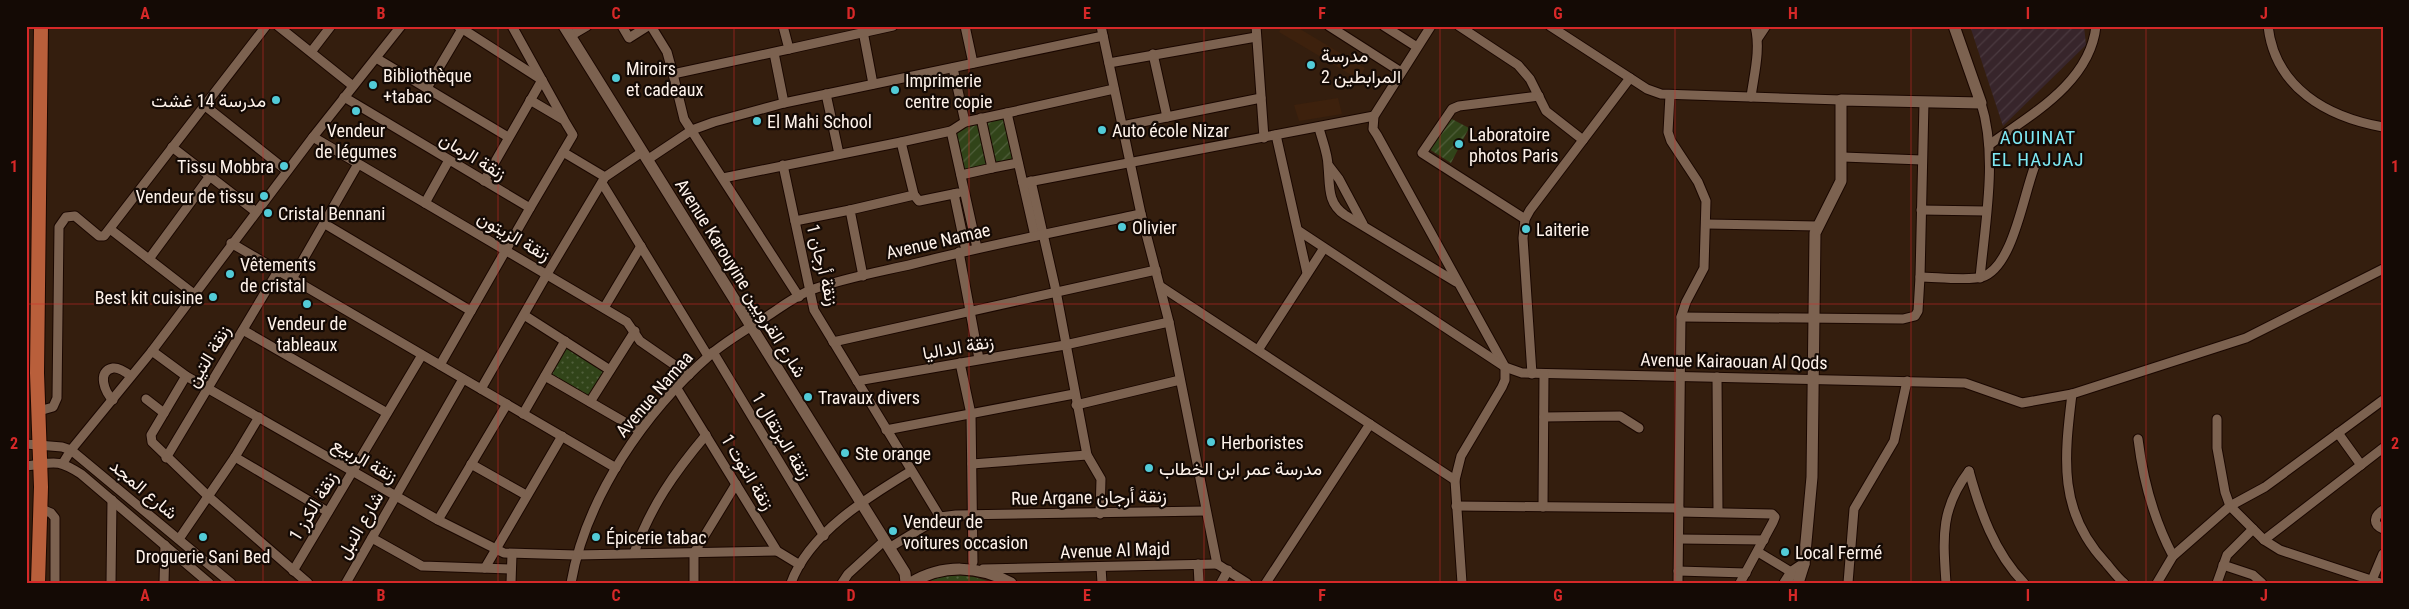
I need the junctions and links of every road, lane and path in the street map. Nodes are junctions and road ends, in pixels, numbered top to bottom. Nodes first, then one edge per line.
1 (41, 26) edge
2 (266, 26) edge
3 (278, 26) edge
4 (331, 26) edge
5 (401, 26) edge
6 (512, 26) edge
7 (587, 26) edge
8 (622, 26) edge
9 (649, 26) edge
10 (783, 26) edge
11 (893, 26) edge
12 (965, 26) edge
13 (1256, 26) edge
14 (1329, 26) edge
15 (1384, 26) edge
16 (1431, 26) edge
17 (1459, 26) edge
18 (1550, 26) edge
19 (1755, 26) edge
20 (1766, 26) edge
21 (1954, 26) edge
22 (2096, 26) edge
23 (2268, 26) edge
24 (462, 27) edge
25 (863, 30) edge
26 (567, 31) edge
27 (1102, 31) edge
28 (1256, 37) junction
29 (1758, 38) junction
30 (1417, 48) junction
31 (789, 49) junction
32 (311, 52) junction
33 (774, 53) junction
34 (1153, 54) junction
35 (376, 58) junction
36 (973, 63) junction
37 (1109, 63) junction
38 (953, 68) junction
39 (1401, 72) junction
40 (673, 74) junction
41 (1630, 78) junction
42 (542, 80) junction
43 (873, 84) junction
44 (353, 86) junction
45 (426, 88) junction
46 (1114, 89) junction
47 (826, 94) junction
48 (1670, 95) junction
49 (1539, 96) junction
50 (344, 97) junction
51 (1751, 97) junction
52 (1261, 98) junction
53 (530, 100) junction
54 (1841, 100) junction
55 (1924, 102) junction
56 (784, 103) junction
57 (1981, 103) junction
58 (204, 104) junction
59 (1007, 113) junction
60 (1374, 116) junction
61 (1167, 117) junction
62 (981, 118) junction
63 (564, 120) junction
64 (965, 122) junction
65 (1122, 126) junction
66 (2383, 127) edge
67 (1319, 128) junction
68 (692, 130) junction
69 (951, 131) junction
70 (1276, 135) junction
71 (312, 137) junction
72 (508, 137) junction
73 (1264, 138) junction
74 (1584, 140) junction
75 (901, 142) junction
76 (1989, 145) junction
77 (172, 147) junction
78 (563, 152) junction
79 (838, 154) junction
80 (644, 156) junction
81 (1842, 157) junction
82 (449, 160) junction
83 (1922, 160) junction
84 (1130, 162) junction
85 (1018, 163) junction
86 (2036, 163) dead end
87 (358, 164) junction
88 (783, 165) junction
89 (1328, 166) junction
90 (992, 168) junction
91 (287, 171) junction
92 (961, 175) junction
93 (210, 176) junction
94 (723, 178) junction
95 (603, 180) junction
96 (484, 181) junction
97 (1027, 182) junction
98 (964, 192) junction
99 (954, 194) junction
100 (914, 195) junction
101 (425, 203) junction
102 (530, 208) junction
103 (850, 210) junction
104 (1921, 210) junction
105 (1986, 211) junction
106 (256, 212) junction
107 (1142, 214) junction
108 (1525, 219) junction
109 (795, 221) junction
110 (325, 224) junction
111 (1363, 224) junction
112 (1706, 224) junction
113 (1817, 226) junction
114 (110, 229) junction
115 (1299, 231) junction
116 (1039, 235) junction
117 (231, 243) junction
118 (640, 246) junction
119 (977, 248) junction
120 (1324, 248) junction
121 (505, 250) junction
122 (962, 252) junction
123 (148, 259) junction
124 (2383, 269) edge
125 (1156, 270) junction
126 (278, 271) junction
127 (1307, 273) junction
128 (547, 274) junction
129 (864, 276) junction
130 (1920, 277) junction
131 (1980, 278) junction
132 (292, 279) junction
133 (1458, 283) junction
134 (1160, 286) junction
135 (810, 291) junction
136 (1056, 291) junction
137 (194, 294) junction
138 (798, 297) junction
139 (604, 308) junction
140 (471, 311) junction
141 (970, 312) junction
142 (524, 315) junction
143 (1681, 317) junction
144 (1814, 318) junction
145 (1168, 322) junction
146 (751, 327) junction
147 (243, 330) junction
148 (635, 331) junction
149 (566, 341) junction
150 (833, 342) junction
151 (1065, 344) junction
152 (1258, 350) junction
153 (152, 351) junction
154 (711, 354) junction
155 (422, 355) junction
156 (979, 359) junction
157 (960, 363) junction
158 (440, 366) junction
159 (1505, 367) junction
160 (610, 370) junction
161 (1532, 374) junction
162 (1544, 374) junction
163 (689, 375) junction
164 (131, 376) junction
165 (186, 376) junction
166 (545, 376) junction
167 (1680, 376) junction
168 (1718, 377) junction
169 (1814, 378) junction
170 (463, 379) junction
171 (1180, 380) junction
172 (1907, 381) junction
173 (857, 382) junction
174 (676, 387) junction
175 (208, 388) junction
176 (481, 389) junction
177 (1074, 394) junction
178 (2072, 394) junction
179 (113, 400) junction
180 (146, 400) dead end
181 (2383, 400) edge
182 (590, 402) junction
183 (507, 404) junction
184 (1076, 405) junction
185 (39, 411) junction
186 (164, 413) junction
187 (387, 413) junction
188 (523, 414) junction
189 (971, 414) junction
190 (259, 417) junction
191 (1544, 417) junction
192 (2217, 419) dead end
193 (1370, 424) junction
194 (1639, 428) dead end
195 (886, 430) junction
196 (640, 431) junction
197 (2338, 433) junction
198 (706, 435) junction
199 (562, 436) junction
200 (2138, 439) dead end
201 (33, 444) edge
202 (2383, 448) edge
203 (71, 450) junction
204 (1086, 455) junction
205 (235, 457) junction
206 (166, 458) junction
207 (63, 462) junction
208 (40, 464) junction
209 (471, 464) junction
210 (972, 464) junction
211 (2361, 465) junction
212 (26, 466) edge
213 (616, 468) junction
214 (352, 471) junction
215 (911, 471) junction
216 (1455, 480) junction
217 (736, 484) junction
218 (396, 496) junction
219 (526, 496) junction
220 (209, 497) junction
221 (112, 500) junction
222 (860, 504) junction
223 (1456, 506) junction
224 (2230, 506) junction
225 (1543, 507) junction
226 (39, 508) junction
227 (1679, 510) junction
228 (2383, 510) edge
229 (1205, 511) junction
230 (328, 512) junction
231 (1718, 512) junction
232 (973, 514) junction
233 (1100, 514) junction
234 (940, 517) junction
235 (438, 520) junction
236 (2253, 529) junction
237 (2383, 530) edge
238 (824, 536) junction
239 (372, 538) junction
240 (179, 539) junction
241 (1679, 539) junction
242 (1764, 540) junction
243 (2264, 540) junction
244 (887, 544) junction
245 (165, 545) junction
246 (495, 550) junction
247 (777, 551) junction
248 (1758, 552) junction
249 (634, 553) junction
250 (694, 553) junction
251 (512, 554) junction
252 (2383, 554) edge
253 (576, 555) junction
254 (2174, 556) junction
255 (1198, 564) junction
256 (1217, 564) junction
257 (800, 565) junction
258 (2223, 565) junction
259 (973, 566) junction
260 (1102, 567) junction
261 (486, 568) junction
262 (511, 569) junction
263 (293, 570) junction
264 (1228, 570) junction
265 (1678, 571) junction
266 (1746, 573) junction
267 (1797, 578) edge
268 (910, 579) edge
269 (2376, 582) edge
270 (38, 583) edge
271 (55, 583) edge
272 (111, 583) edge
273 (164, 583) edge
274 (209, 583) edge
275 (231, 583) edge
276 (308, 583) edge
277 (346, 583) edge
278 (511, 583) edge
279 (571, 583) edge
280 (694, 583) edge
281 (791, 583) edge
282 (842, 583) edge
283 (1011, 583) edge
284 (1102, 583) edge
285 (1199, 583) edge
286 (1221, 583) edge
287 (1246, 583) edge
288 (1266, 583) edge
289 (1462, 583) edge
290 (1678, 583) edge
291 (1740, 583) edge
292 (1784, 583) edge
293 (1848, 583) edge
294 (1946, 583) edge
295 (2024, 583) edge
296 (2124, 583) edge
297 (2157, 583) edge
298 (2217, 583) edge
299 (2262, 583) edge

1 - 185 main road
2 - 58 street
3 - 32 street
4 - 32 street
5 - 35 street
6 - 42 street
7 - 26 street
8 - 9 street
9 - 40 street
10 - 31 street
11 - 25 street
12 - 36 street
13 - 28 street
14 - 39 street
15 - 30 street
16 - 30 street
17 - 49 street
18 - 41 street
19 - 29 street
20 - 29 street
21 - 57 street
22 - 76 street
23 - 66 street
24 - 42 street
24 - 45 street
25 - 31 street
25 - 43 street
26 - 80 street, Avenue Karouyine شارع القرويين
27 - 36 street
27 - 37 street
28 - 34 street
28 - 52 street
29 - 51 street
30 - 39 street
31 - 33 street
32 - 44 street
33 - 40 street
33 - 56 street
34 - 37 street
34 - 61 street
35 - 44 street
35 - 45 street
36 - 38 street
37 - 46 street
38 - 43 street
38 - 64 street
39 - 60 street
40 - 68 street
41 - 48 street
41 - 74 street
42 - 53 street
42 - 63 street
43 - 47 street
44 - 50 street
45 - 72 street
46 - 59 street
46 - 65 street
47 - 56 street
47 - 79 street
48 - 51 street
48 - 112 street
49 - 74 street
49 - 108 street
50 - 71 street
50 - 82 street, زنقة الرمان
51 - 54 street
52 - 61 street
52 - 73 street
53 - 63 street
53 - 72 street
54 - 55 street
54 - 81 street
55 - 57 street
55 - 83 street
56 - 68 street
57 - 76 street
58 - 77 street
58 - 91 street
59 - 62 street
59 - 85 street
60 - 67 street
60 - 133 street
61 - 65 street
62 - 64 street
62 - 90 street
63 - 78 street
64 - 69 street
65 - 84 street
67 - 70 street
67 - 89 street
68 - 80 street
68 - 94 street
69 - 75 street
69 - 92 street
70 - 73 street
70 - 115 street
71 - 87 street, زنقة الزيتون
71 - 91 street
72 - 96 street
73 - 84 street
74 - 108 street
75 - 79 street
75 - 100 street
76 - 105 street
77 - 93 street
77 - 114 street
78 - 95 street
78 - 102 street
79 - 88 street
80 - 95 street
80 - 146 street, Avenue Karouyine شارع القرويين
81 - 83 street
81 - 113 street
82 - 96 street, زنقة الرمان
82 - 101 street
83 - 104 street
84 - 97 street
84 - 107 street
85 - 90 street
85 - 97 street
86 - 131 street
87 - 101 street, زنقة الزيتون
87 - 110 street
88 - 94 street
88 - 109 street, زنقة أرجان 1
89 - 111 street
89 - 111 street
90 - 92 street
91 - 106 street
92 - 98 street
93 - 106 street
93 - 123 street
94 - 138 street
95 - 118 street, زنقة البرتقال 1
95 - 128 street
96 - 102 street, زنقة الرمان
97 - 116 street
98 - 99 street
98 - 119 street
99 - 100 street
99 - 122 street
100 - 103 street
101 - 121 street, زنقة الزيتون
102 - 121 street
103 - 109 street
103 - 129 street
104 - 105 street
104 - 130 street
105 - 131 street
106 - 117 street
107 - 116 street, Avenue Namae
107 - 125 street
108 - 161 street
109 - 135 street, زنقة أرجان 1
110 - 132 street
110 - 140 street
111 - 133 street
112 - 113 street
112 - 143 street
113 - 144 street
114 - 123 street
114 - 185 street
115 - 120 street, Avenue Kairaouan Al Qods
115 - 127 street
116 - 119 street, Avenue Namae
116 - 136 street
117 - 126 street
117 - 137 street
118 - 139 street
118 - 154 street, زنقة البرتقال 1
119 - 122 street, Avenue Namae
120 - 127 street
120 - 159 street, Avenue Kairaouan Al Qods
121 - 128 street, زنقة الزيتون
121 - 140 street
122 - 129 street, Avenue Namae
122 - 141 street
123 - 137 street
124 - 178 street, Avenue Kairaouan Al Qods
125 - 134 street
125 - 136 street
126 - 132 street
126 - 147 street, زنقة التين
127 - 152 street
128 - 139 street, زنقة الزيتون
128 - 142 street
129 - 135 street, Avenue Namae
130 - 131 street
130 - 144 street
132 - 155 street
133 - 159 street
134 - 145 street
134 - 152 street
135 - 138 street, Avenue Namae
135 - 150 street, زنقة أرجان 1
136 - 141 street
136 - 151 street
137 - 153 street
138 - 146 street, Avenue Namae
139 - 148 street, زنقة الزيتون
140 - 158 street
141 - 150 street
141 - 156 street
142 - 149 street
142 - 176 street
143 - 144 street
143 - 167 street
144 - 169 street
145 - 151 street, زنقة الداليا
145 - 171 street
146 - 154 street, Avenue Namaa
146 - 222 street, Avenue Karouyine شارع القرويين
147 - 175 street, زنقة التين
147 - 187 street
148 - 160 street
148 - 163 street, زنقة الزيتون
149 - 160 street
149 - 166 street
150 - 173 street, زنقة أرجان 1
151 - 156 street, زنقة الداليا
151 - 177 street
152 - 193 street
153 - 164 street
153 - 165 street, زنقة الربيع
154 - 163 street, Avenue Namaa
154 - 238 street, زنقة البرتقال 1
155 - 158 street
155 - 187 street, زنقة الكرز 1
156 - 157 street, زنقة الداليا
157 - 173 street, زنقة الداليا
157 - 189 street
158 - 170 street
159 - 161 street, Avenue Kairaouan Al Qods
159 - 216 street
160 - 182 street
161 - 162 street, Avenue Kairaouan Al Qods
162 - 167 street, Avenue Kairaouan Al Qods
162 - 191 street
163 - 174 street, Avenue Namaa
164 - 179 street
164 - 179 street
165 - 175 street, زنقة الربيع
165 - 186 street
166 - 182 street
166 - 188 street
167 - 168 street, Avenue Kairaouan Al Qods
167 - 227 street
168 - 169 street, Avenue Kairaouan Al Qods
168 - 231 street
169 - 172 street, Avenue Kairaouan Al Qods
169 - 267 street
170 - 176 street
170 - 218 street, شارع النبل
171 - 184 street
171 - 229 street
172 - 178 street, Avenue Kairaouan Al Qods
172 - 293 street
173 - 195 street, زنقة أرجان 1
174 - 196 street, Avenue Namaa
174 - 198 street, زنقة التوت 1
175 - 190 street, زنقة الربيع
175 - 206 street, زنقة التين
176 - 183 street
177 - 184 street
177 - 189 street
178 - 296 street
179 - 203 street
180 - 186 street
181 - 197 street
182 - 196 street
183 - 188 street
183 - 209 street
184 - 204 street
185 - 201 main road
186 - 206 street
187 - 214 street, زنقة الكرز 1
188 - 199 street
189 - 195 street
189 - 210 street
190 - 205 street
190 - 214 street, زنقة الربيع
191 - 194 street
191 - 225 street
192 - 224 street
193 - 216 street
193 - 288 street
195 - 215 street, زنقة أرجان 1
196 - 213 street, Avenue Namaa
197 - 211 street
197 - 224 street
198 - 217 street, زنقة التوت 1
198 - 249 street
199 - 213 street
199 - 219 street
200 - 254 street
201 - 203 street, شارع المجد
201 - 208 main road
202 - 211 street
203 - 207 street
203 - 240 street, شارع المجد
204 - 210 street
204 - 233 street
205 - 220 street
205 - 230 street
206 - 220 street
207 - 208 street
207 - 221 street, شارع المجد
208 - 212 street
208 - 226 main road
209 - 219 street
209 - 235 street
210 - 232 street
211 - 243 street
213 - 253 street, Avenue Namaa
214 - 218 street, زنقة الربيع
214 - 230 street, زنقة الكرز 1
215 - 222 street
215 - 234 street, زنقة أرجان 1
216 - 223 street
217 - 247 street, زنقة التوت 1
217 - 250 street
218 - 235 street, زنقة الربيع
218 - 239 street, شارع النبل
219 - 246 street
220 - 240 street
220 - 263 street
221 - 245 street, شارع المجد
221 - 272 street
222 - 238 street
222 - 244 street, Avenue Karouyine شارع القرويين
223 - 225 street
223 - 289 street
224 - 236 street
224 - 254 street
225 - 227 street
226 - 270 main road
226 - 271 street
227 - 231 street
227 - 241 street
228 - 237 street
229 - 233 street, Rue Argane زنقة أرجان
229 - 256 street
230 - 263 street, زنقة الكرز 1
231 - 242 street
232 - 233 street, Rue Argane زنقة أرجان
232 - 234 street
232 - 259 street
234 - 244 street
235 - 246 street, زنقة الربيع
236 - 243 street
236 - 258 street
238 - 257 street
239 - 261 street
239 - 277 street, شارع النبل
240 - 275 street, شارع المجد
241 - 242 street
241 - 265 street
242 - 248 street
243 - 269 street
244 - 268 street, Avenue Karouyine شارع القرويين
244 - 282 street
245 - 273 street
245 - 274 street, شارع المجد
246 - 251 street, زنقة الربيع
246 - 261 street
247 - 250 street, زنقة الربيع
247 - 257 street, زنقة التوت 1
248 - 266 street
248 - 267 street
249 - 250 street, زنقة الربيع
249 - 253 street, زنقة الربيع
250 - 280 street
251 - 253 street, زنقة الربيع
251 - 262 street
252 - 269 street
253 - 279 street, Avenue Namaa
254 - 297 street
255 - 256 street, Avenue Al Majd
255 - 260 street, Avenue Al Majd
255 - 285 street
256 - 264 street
257 - 281 street
258 - 298 street
258 - 299 street
259 - 260 street, Avenue Al Majd
259 - 268 street
259 - 283 street
260 - 284 street
261 - 262 street
262 - 278 street
263 - 276 street
264 - 286 street
264 - 287 street
265 - 266 street
265 - 290 street
266 - 291 street
267 - 292 street
294 - 295 street

